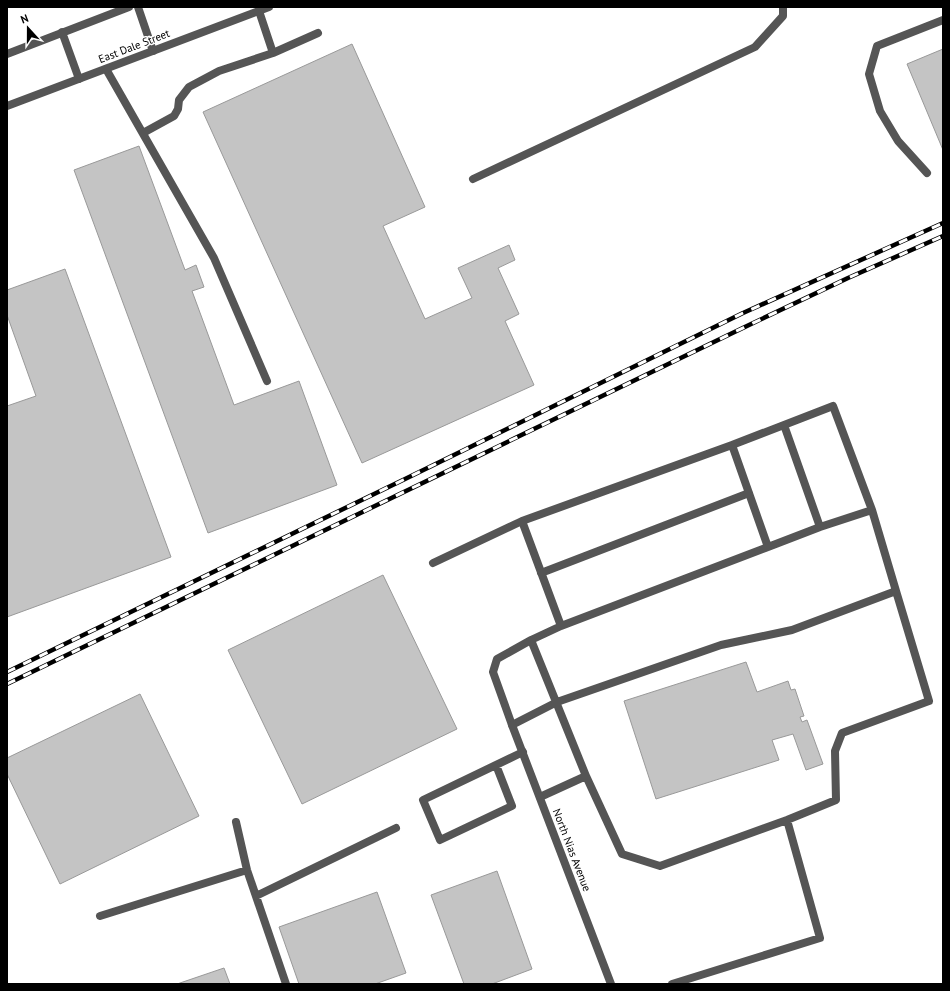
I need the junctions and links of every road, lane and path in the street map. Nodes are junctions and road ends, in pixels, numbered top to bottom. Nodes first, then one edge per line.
1 (129, 7) edge
2 (138, 7) edge
3 (269, 7) edge
4 (783, 7) edge
5 (259, 11) junction
6 (943, 20) edge
7 (62, 32) junction
8 (318, 33) dead end
9 (153, 51) junction
10 (7, 54) edge
11 (273, 54) junction
12 (106, 69) junction
13 (79, 79) junction
14 (7, 106) edge
15 (144, 133) junction
16 (927, 173) dead end
17 (473, 179) dead end
18 (268, 382) dead end
19 (784, 425) junction
20 (732, 445) junction
21 (749, 493) junction
22 (872, 510) junction
23 (522, 521) junction
24 (820, 527) junction
25 (768, 547) junction
26 (433, 562) dead end
27 (541, 573) junction
28 (896, 591) junction
29 (561, 626) junction
30 (531, 640) junction
31 (557, 702) junction
32 (512, 725) junction
33 (523, 752) junction
34 (496, 765) junction
35 (586, 776) junction
36 (540, 797) junction
37 (787, 820) junction
38 (236, 822) dead end
39 (396, 828) dead end
40 (247, 870) junction
41 (256, 896) junction
42 (100, 916) dead end
43 (286, 984) edge
44 (611, 984) edge
45 (672, 984) edge

1 - 7 street
2 - 9 street
3 - 5 street, East Dale Street
4 - 17 street
5 - 9 street, East Dale Street
5 - 11 street
6 - 16 street
7 - 10 street
7 - 13 street
8 - 11 street
9 - 12 street, East Dale Street
11 - 15 street
12 - 13 street, East Dale Street
12 - 15 street
13 - 14 street, East Dale Street
15 - 18 street
19 - 20 street
19 - 22 street
19 - 24 street
20 - 21 street
20 - 23 street
21 - 25 street
21 - 27 street
22 - 24 street, North Nias Avenue
22 - 28 street
23 - 26 street
23 - 27 street
24 - 25 street, North Nias Avenue
25 - 29 street, North Nias Avenue
27 - 29 street
28 - 31 street
28 - 37 street
29 - 30 street, North Nias Avenue
30 - 31 street
30 - 32 street, North Nias Avenue
31 - 32 street
31 - 35 street
32 - 33 street, North Nias Avenue
33 - 34 street
33 - 36 street, North Nias Avenue
34 - 34 street
35 - 36 street
35 - 37 street
36 - 44 street, North Nias Avenue
37 - 45 street
38 - 40 street
39 - 41 street
40 - 41 street
40 - 42 street
41 - 43 street

